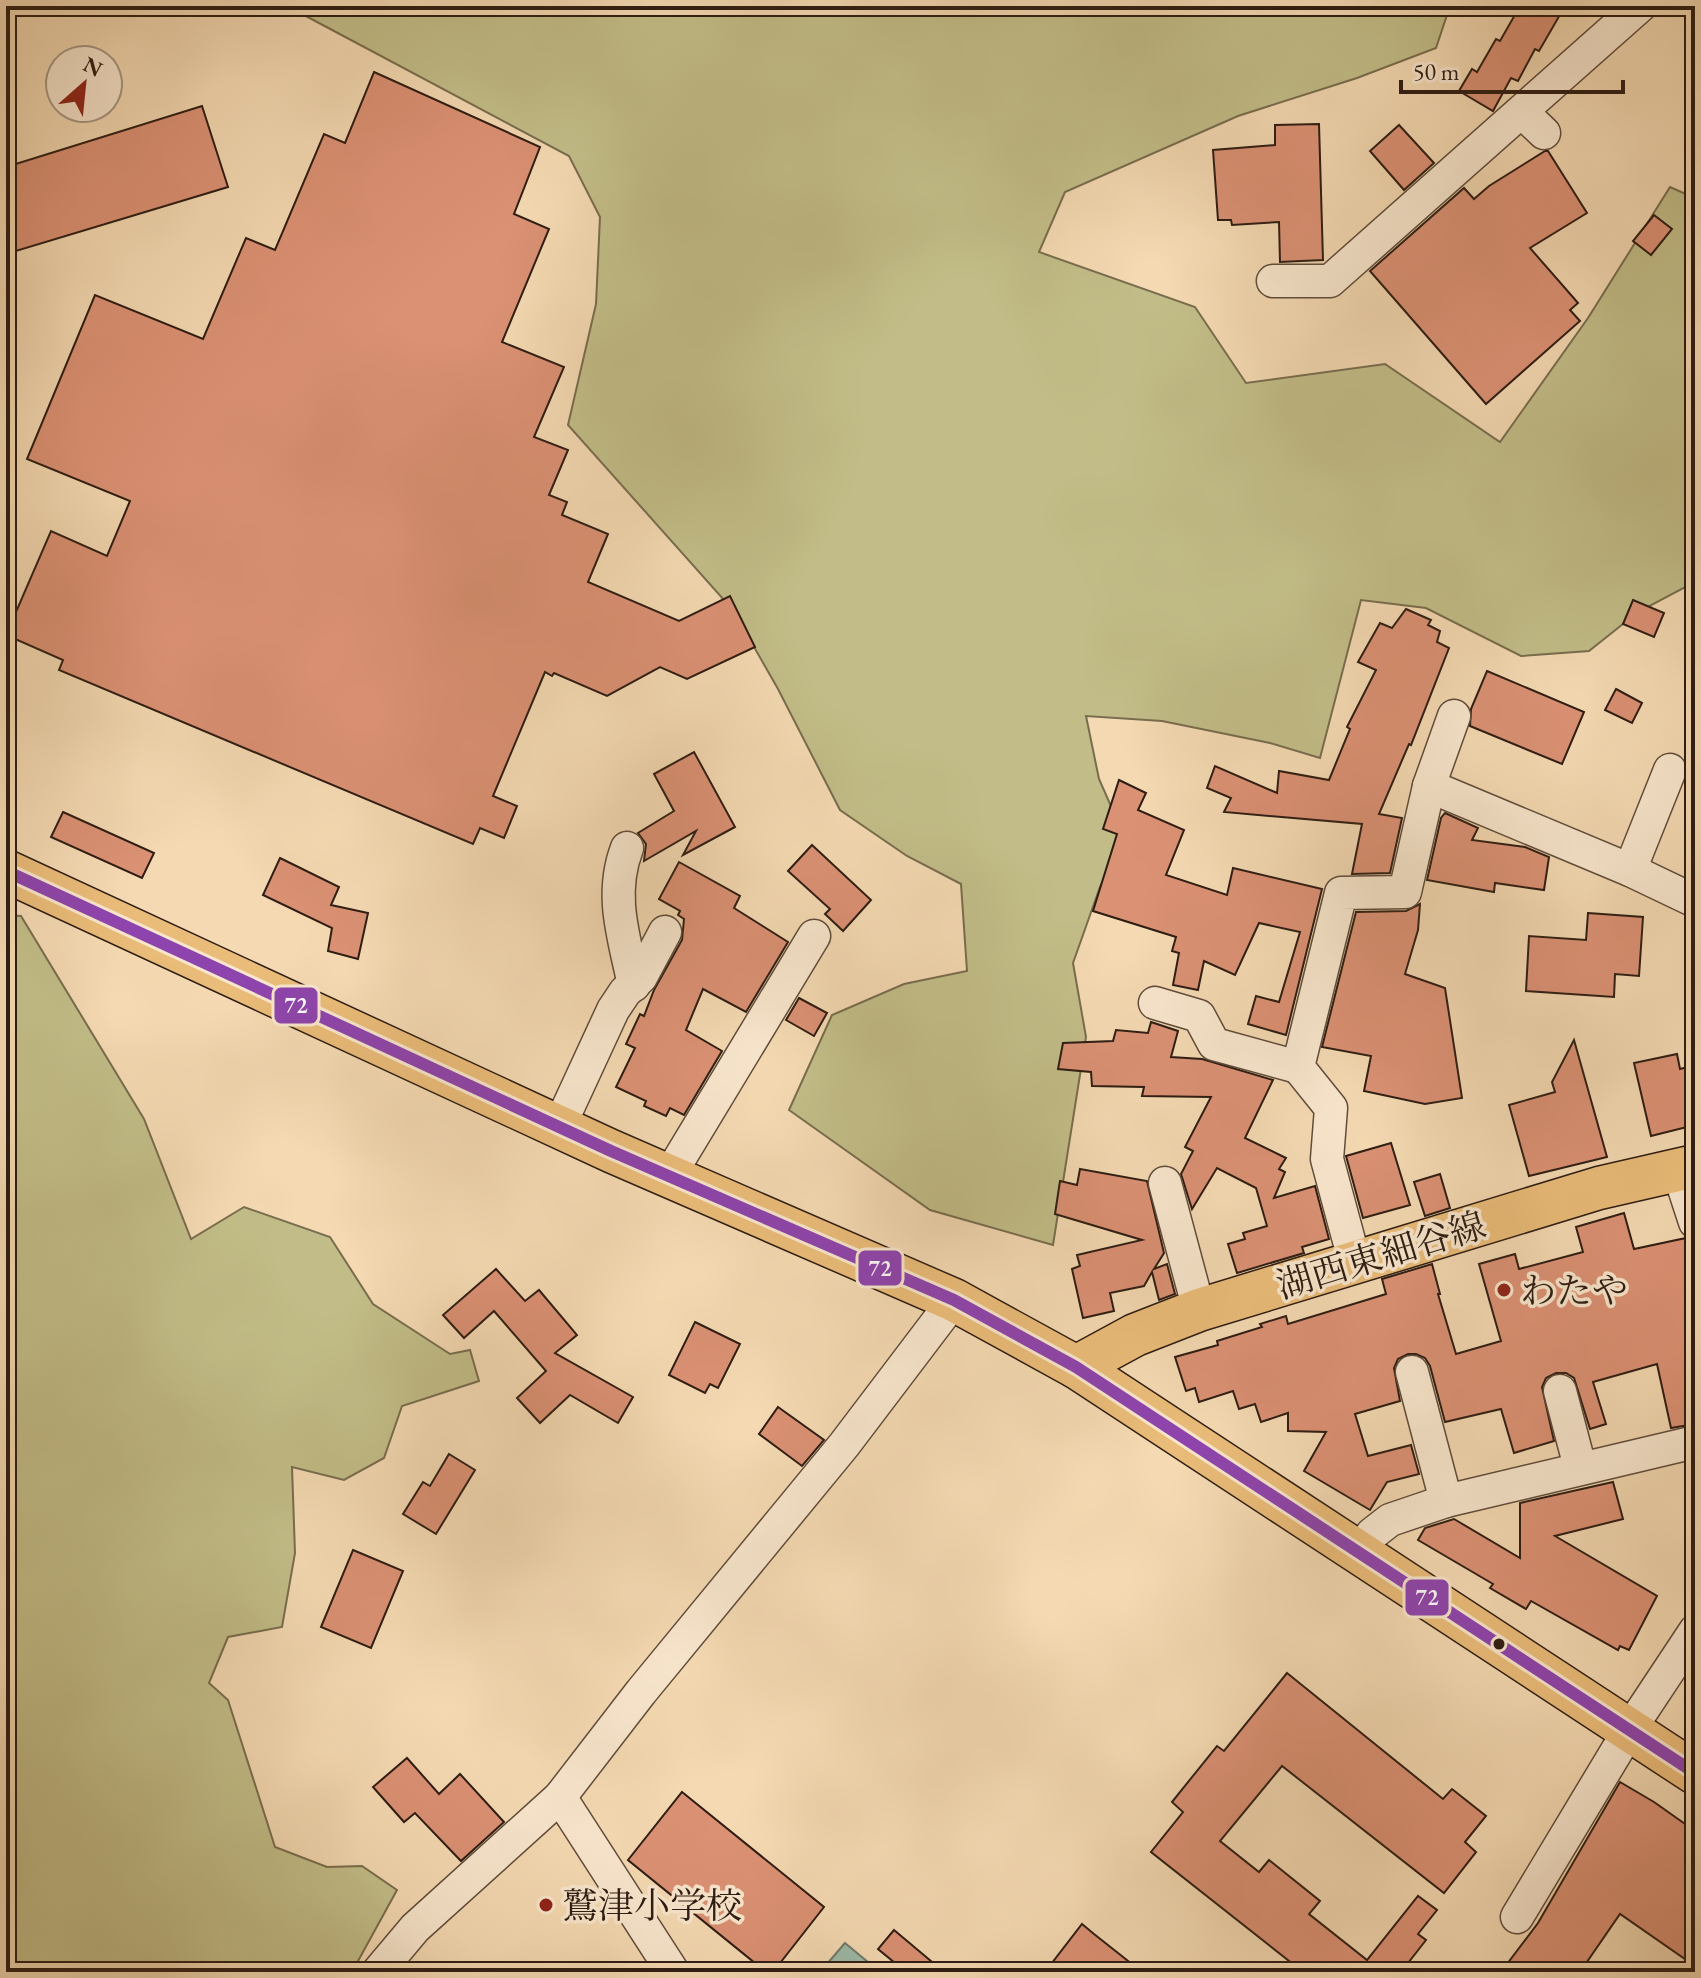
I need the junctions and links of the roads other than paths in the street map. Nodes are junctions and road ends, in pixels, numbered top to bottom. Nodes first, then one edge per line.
1 (1640, 6) edge
2 (1273, 281) dead end
3 (1454, 716) dead end
4 (1670, 770) dead end
5 (1429, 786) junction
6 (627, 848) dead end
7 (1630, 870) junction
8 (6, 871) edge
9 (1695, 901) edge
10 (665, 932) dead end
11 (814, 936) dead end
12 (634, 985) junction
13 (1155, 1003) dead end
14 (1298, 1067) junction
15 (559, 1127) junction
16 (1687, 1168) edge
17 (669, 1176) junction
18 (1165, 1183) dead end
19 (1695, 1222) edge
20 (1355, 1263) junction
21 (954, 1300) junction
22 (1199, 1310) junction
23 (1076, 1367) junction
24 (1412, 1372) dead end
25 (1560, 1391) dead end
26 (1695, 1442) edge
27 (1580, 1467) junction
28 (1446, 1501) junction
29 (1360, 1552) junction
30 (1695, 1631) edge
31 (1630, 1729) junction
32 (1695, 1773) edge
33 (560, 1797) junction
34 (1517, 1917) dead end
35 (378, 1972) edge
36 (673, 1972) edge

1 - 2 street
3 - 5 street
4 - 7 street
5 - 7 street
5 - 14 street
6 - 12 street
7 - 9 street
8 - 15 main road
10 - 12 street
11 - 17 street
12 - 15 street
13 - 14 street
14 - 20 street
15 - 17 main road
16 - 19 street
16 - 20 main road, 湖西東細谷線
17 - 21 main road
18 - 22 street
20 - 22 main road, 湖西東細谷線
21 - 23 main road
21 - 33 street
22 - 23 main road, 湖西東細谷線
23 - 29 main road
24 - 28 street
25 - 27 street
26 - 27 street
27 - 28 street
28 - 29 street
29 - 31 main road
30 - 31 street
31 - 32 main road
31 - 34 street
33 - 35 street
33 - 36 street

